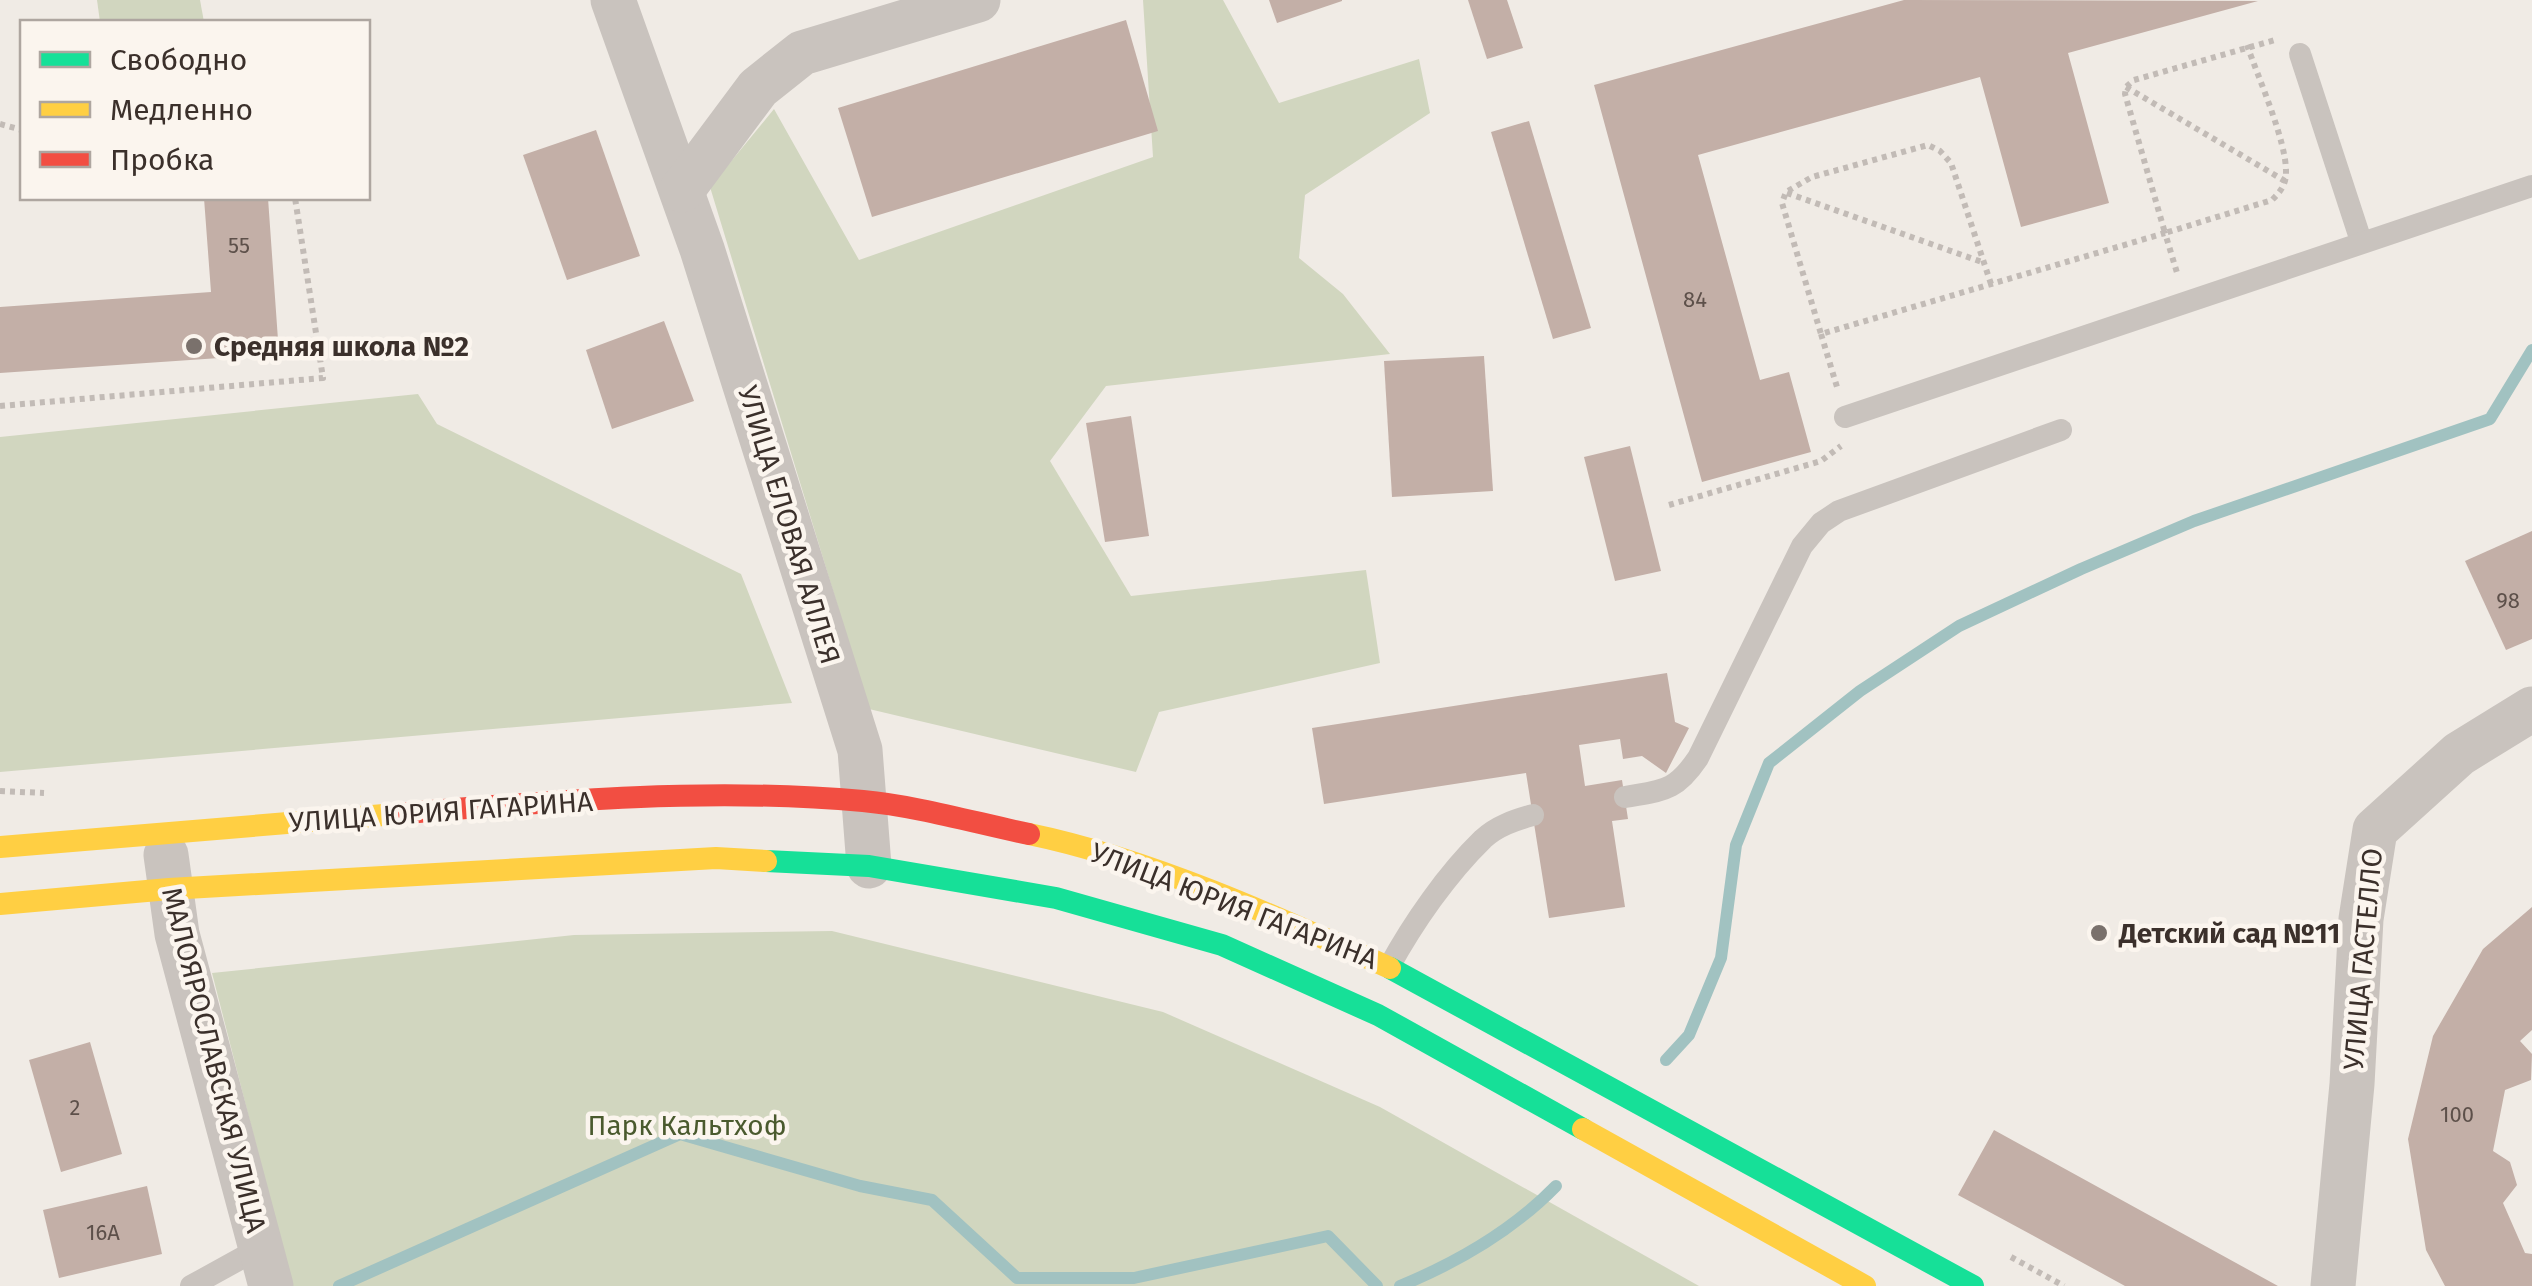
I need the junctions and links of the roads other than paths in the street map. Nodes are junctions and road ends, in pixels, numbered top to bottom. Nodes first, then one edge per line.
1 (613, 0) edge
2 (978, 0) edge
3 (2300, 54) road end
4 (2532, 186) edge
5 (682, 190) junction
6 (2360, 241) junction
7 (1845, 416) road end
8 (2061, 430) dead end
9 (2532, 709) edge
10 (1625, 797) dead end
11 (866, 801) junction
12 (1533, 815) dead end
13 (164, 833) junction
14 (0, 847) edge
15 (869, 866) junction
16 (169, 889) junction
17 (0, 904) edge
18 (1389, 967) junction
19 (266, 1267) edge
20 (191, 1286) edge
21 (1865, 1286) edge
22 (1974, 1286) edge
23 (2332, 1286) edge

1 - 5 street, УЛИЦА ЕЛОВАЯ АЛЛЕЯ
2 - 5 street
3 - 6 lane
4 - 6 lane
5 - 11 street, УЛИЦА ЕЛОВАЯ АЛЛЕЯ
6 - 7 lane
8 - 10 lane
9 - 23 street, УЛИЦА ГАСТЕЛЛО
11 - 13 main road, УЛИЦА ЮРИЯ ГАГАРИНА
11 - 15 street, УЛИЦА ЕЛОВАЯ АЛЛЕЯ
11 - 18 main road, УЛИЦА ЮРИЯ ГАГАРИНА
12 - 18 lane
13 - 14 main road, УЛИЦА ЮРИЯ ГАГАРИНА
13 - 16 street, МАЛОЯРОСЛАВСКАЯ УЛИЦА
15 - 16 main road, УЛИЦА ЮРИЯ ГАГАРИНА
15 - 21 main road, УЛИЦА ЮРИЯ ГАГАРИНА
16 - 17 main road, УЛИЦА ЮРИЯ ГАГАРИНА
16 - 19 street, МАЛОЯРОСЛАВСКАЯ УЛИЦА
18 - 22 main road, УЛИЦА ЮРИЯ ГАГАРИНА
19 - 20 lane

